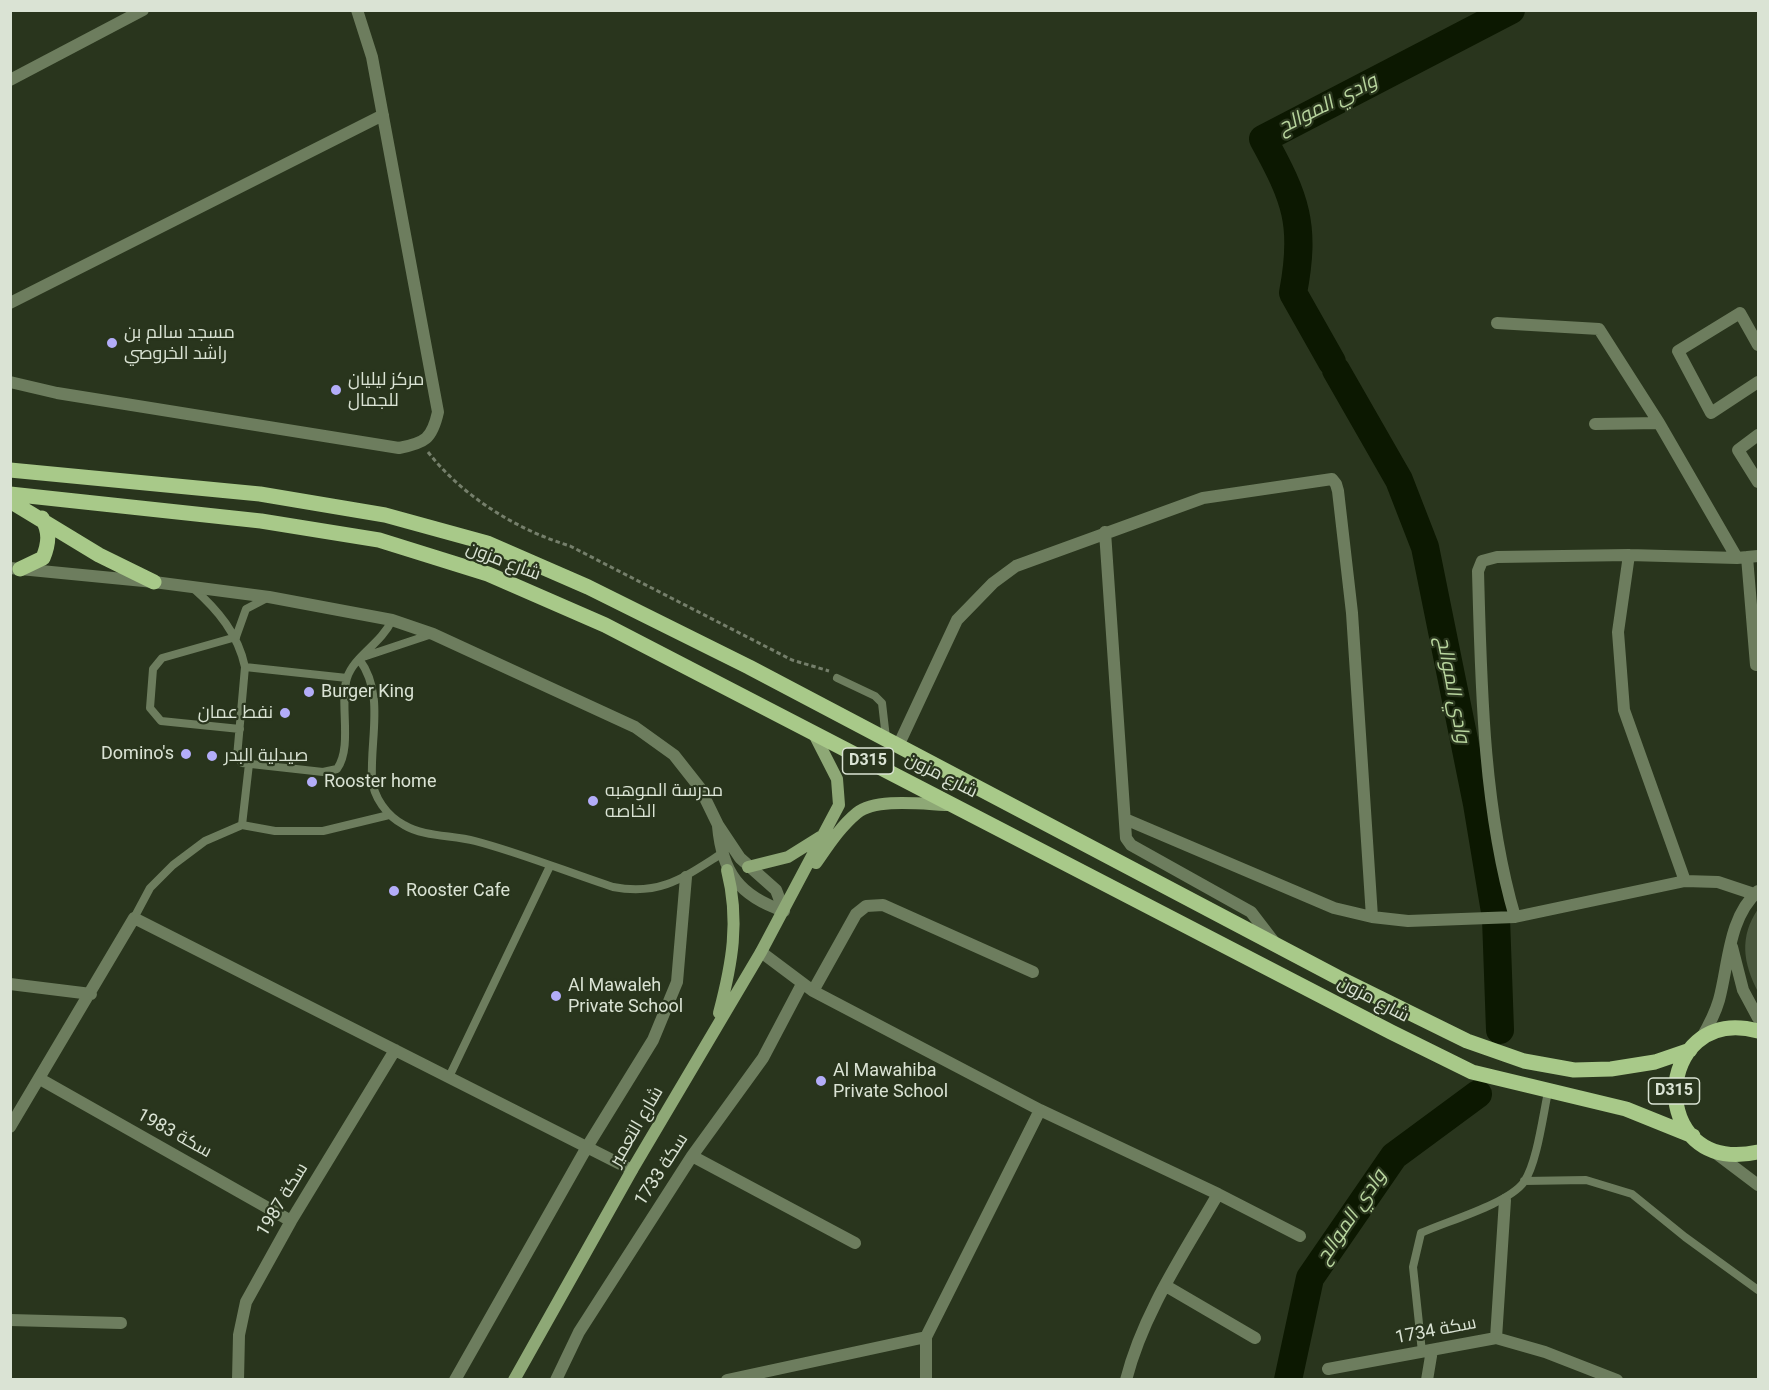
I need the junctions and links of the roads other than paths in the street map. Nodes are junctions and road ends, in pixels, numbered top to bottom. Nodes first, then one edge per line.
1 (142, 10) edge
2 (357, 10) edge
3 (10, 80) edge
4 (383, 115) junction
5 (10, 303) edge
6 (1497, 323) dead end
7 (1758, 344) edge
8 (10, 382) edge
9 (1758, 382) edge
10 (1659, 423) junction
11 (1595, 424) dead end
12 (1758, 435) edge
13 (12, 470) edge
14 (1758, 482) edge
15 (10, 494) edge
16 (10, 501) edge
17 (42, 518) junction
18 (1105, 532) junction
19 (1629, 555) junction
20 (1748, 557) edge
21 (15, 568) edge
22 (154, 582) junction
23 (193, 588) junction
24 (269, 597) junction
25 (392, 620) junction
26 (433, 634) junction
27 (236, 637) junction
28 (359, 659) junction
29 (1756, 665) dead end
30 (245, 667) junction
31 (347, 678) junction
32 (837, 678) road end
33 (240, 729) junction
34 (813, 732) junction
35 (892, 741) junction
36 (249, 764) junction
37 (955, 805) junction
38 (389, 815) junction
39 (1125, 819) junction
40 (242, 825) junction
41 (718, 825) junction
42 (823, 834) junction
43 (721, 854) junction
44 (550, 866) junction
45 (748, 867) junction
46 (727, 870) junction
47 (686, 877) junction
48 (1685, 880) junction
49 (1756, 892) edge
50 (794, 893) junction
51 (784, 910) junction
52 (1372, 917) junction
53 (1515, 917) junction
54 (134, 918) junction
55 (1731, 943) junction
56 (1276, 945) junction
57 (761, 952) junction
58 (1033, 972) dead end
59 (10, 984) edge
60 (808, 987) junction
61 (91, 994) junction
62 (1758, 1018) edge
63 (715, 1028) junction
64 (1758, 1031) edge
65 (1696, 1044) junction
66 (395, 1050) junction
67 (448, 1077) junction
68 (40, 1079) junction
69 (1548, 1092) junction
70 (1040, 1110) junction
71 (10, 1127) edge
72 (1693, 1136) junction
73 (587, 1147) junction
74 (1710, 1149) junction
75 (1758, 1152) edge
76 (692, 1155) junction
77 (632, 1170) junction
78 (1524, 1181) junction
79 (1758, 1185) edge
80 (1218, 1194) junction
81 (1504, 1200) junction
82 (291, 1221) junction
83 (1300, 1236) dead end
84 (855, 1243) dead end
85 (1166, 1286) junction
86 (1758, 1290) edge
87 (10, 1320) edge
88 (121, 1323) dead end
89 (926, 1336) junction
90 (1255, 1338) dead end
91 (1496, 1338) junction
92 (1427, 1351) junction
93 (1328, 1369) dead end
94 (238, 1380) edge
95 (455, 1380) edge
96 (514, 1380) edge
97 (556, 1380) edge
98 (728, 1380) edge
99 (926, 1380) edge
100 (1126, 1380) edge
101 (1427, 1380) edge
102 (1617, 1380) edge

1 - 3 street
2 - 4 street
4 - 5 street
4 - 8 street
6 - 10 street
7 - 9 street
10 - 11 street
10 - 20 street
12 - 14 street
13 - 35 main road, شارع مزون / D315
15 - 34 main road, شارع مزون / D315
16 - 17 main road
17 - 21 main road
17 - 22 main road
18 - 35 street
18 - 39 street
18 - 52 street
19 - 20 street
19 - 48 street
19 - 53 street
20 - 29 street
21 - 22 street
22 - 23 street
23 - 24 street
23 - 27 lane
24 - 25 street
24 - 27 lane
25 - 26 street
25 - 28 lane
26 - 28 lane
26 - 41 street
27 - 30 lane
27 - 33 lane
28 - 31 lane
28 - 38 lane
30 - 31 lane
30 - 33 lane
31 - 36 lane
32 - 35 lane
33 - 36 lane
34 - 37 main road, شارع مزون / D315
34 - 42 main road, شارع التعمير
35 - 56 main road, شارع مزون / D315
36 - 40 lane
37 - 50 main road, شارع التعمير
37 - 69 main road, شارع مزون / D315
38 - 40 lane
38 - 44 lane
39 - 52 street
39 - 56 street
40 - 54 lane
41 - 43 street
41 - 45 street
42 - 45 main road
42 - 50 main road, شارع التعمير
43 - 46 street
43 - 47 lane
44 - 47 lane
44 - 67 lane
45 - 51 street
46 - 51 street
46 - 63 main road
47 - 73 street
48 - 49 street
48 - 53 street
49 - 55 street
50 - 51 main road, شارع التعمير
51 - 57 main road, شارع التعمير
52 - 53 street
54 - 61 street
54 - 66 street
55 - 62 street
55 - 65 street
56 - 65 main road, شارع مزون / D315
57 - 60 street
57 - 63 main road, شارع التعمير
58 - 60 street, سكة 1733
59 - 61 street
60 - 70 street
60 - 76 street, سكة 1733
61 - 68 street
63 - 77 main road, شارع التعمير
64 - 65 main road, D315
65 - 72 main road, D315
66 - 67 street
66 - 82 street, سكة 1987
67 - 73 street
68 - 71 street
68 - 82 street, سكة 1983
69 - 72 main road, شارع مزون / D315
69 - 78 lane
70 - 80 street
70 - 89 street
72 - 74 main road, D315
73 - 77 street
73 - 95 street
74 - 75 main road, D315
74 - 79 street
76 - 84 street
76 - 97 street, سكة 1733
77 - 96 main road, شارع التعمير
78 - 81 lane
78 - 86 lane
80 - 83 street
80 - 85 street
81 - 91 street
81 - 92 lane
82 - 94 street, سكة 1987
85 - 90 street
85 - 100 street
87 - 88 street
89 - 98 street
89 - 99 street
91 - 92 street, سكة 1734
91 - 102 street, سكة 1734
92 - 93 street, سكة 1734
92 - 101 street

